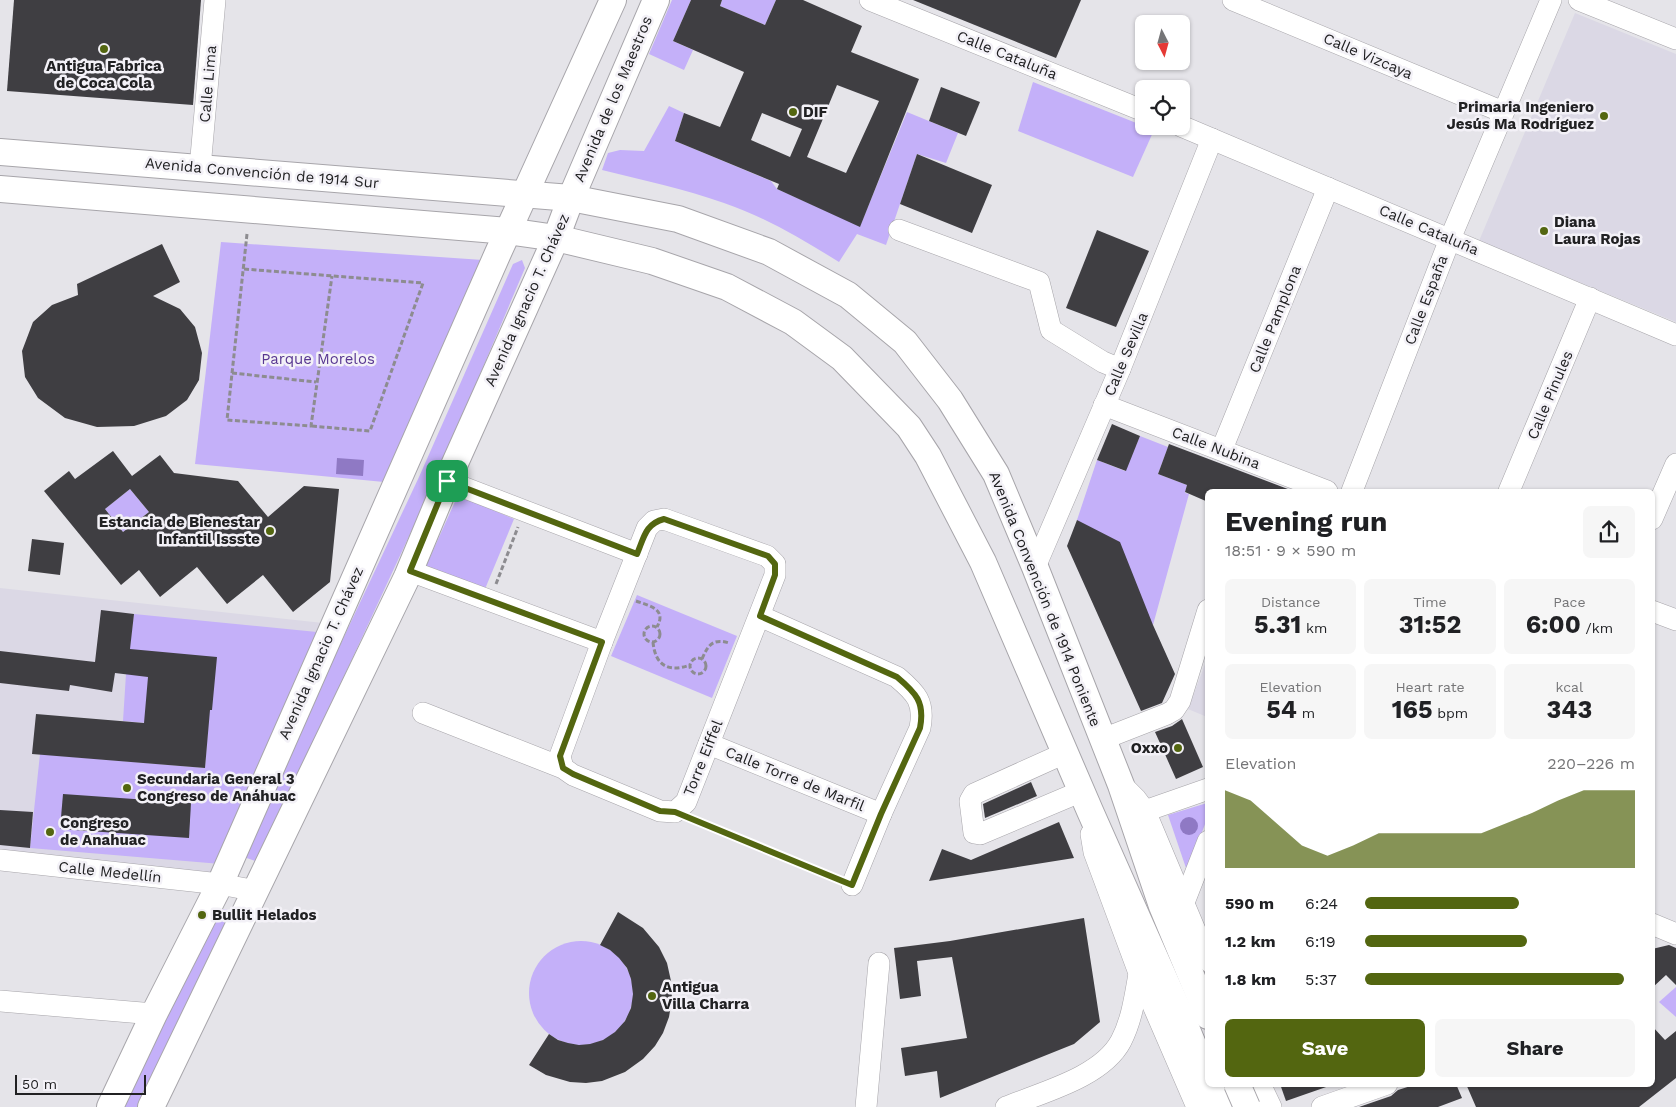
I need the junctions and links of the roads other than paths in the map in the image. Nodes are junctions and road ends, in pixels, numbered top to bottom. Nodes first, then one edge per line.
1 (215, 0) edge
2 (613, 0) edge
3 (656, 0) edge
4 (870, 0) edge
5 (1233, 0) edge
6 (1551, 0) edge
7 (1579, 0) edge
8 (1676, 39) edge
9 (1135, 107) edge
10 (1503, 112) junction
11 (1190, 130) edge
12 (1212, 139) junction
13 (0, 152) edge
14 (200, 168) junction
15 (1328, 188) junction
16 (0, 189) edge
17 (525, 195) junction
18 (571, 198) junction
19 (899, 230) dead end
20 (508, 231) junction
21 (556, 238) junction
22 (1450, 239) junction
23 (1590, 298) junction
24 (1676, 334) edge
25 (1120, 369) junction
26 (1104, 405) junction
27 (1222, 450) junction
28 (1676, 464) edge
29 (447, 481) junction
30 (1322, 489) edge
31 (1353, 489) edge
32 (1510, 489) edge
33 (1655, 512) edge
34 (637, 554) junction
35 (1035, 567) junction
36 (410, 571) junction
37 (1655, 612) edge
38 (760, 616) junction
39 (1205, 620) edge
40 (1676, 620) edge
41 (602, 642) junction
42 (423, 714) dead end
43 (1103, 739) junction
44 (709, 744) junction
45 (1065, 753) junction
46 (563, 768) junction
47 (1121, 785) junction
48 (1205, 790) edge
49 (1086, 801) junction
50 (1145, 811) junction
51 (881, 814) junction
52 (1205, 847) edge
53 (0, 860) edge
54 (220, 884) junction
55 (852, 885) road end
56 (256, 891) junction
57 (1173, 906) junction
58 (1655, 927) edge
59 (1676, 934) edge
60 (1205, 956) edge
61 (879, 963) dead end
62 (1139, 973) junction
63 (0, 1001) edge
64 (1205, 1007) edge
65 (154, 1014) junction
66 (1238, 1087) edge
67 (1252, 1087) edge
68 (1261, 1087) edge
69 (1373, 1087) edge
70 (1205, 1098) edge
71 (110, 1107) edge
72 (151, 1107) edge
73 (866, 1107) edge
74 (1006, 1107) edge
75 (1231, 1107) edge
76 (1247, 1107) edge
77 (1271, 1107) edge
78 (1322, 1107) edge

1 - 14 street, Calle Lima
2 - 17 main road
3 - 18 main road, Avenida de los Maestros
4 - 9 street, Calle Cataluña
5 - 10 street, Calle Vizcaya
6 - 10 street, Calle España
7 - 8 street
10 - 22 street, Calle España
11 - 12 street, Calle Cataluña
12 - 15 street, Calle Cataluña
12 - 25 street, Calle Sevilla
13 - 14 main road, Avenida Convención de 1914 Sur
14 - 17 main road, Avenida Convención de 1914 Sur
15 - 22 street, Calle Cataluña
15 - 27 street, Calle Pamplona
16 - 20 main road
17 - 18 main road, Avenida Convención de 1914 Poniente
17 - 20 main road, Avenida Ignacio T. Chávez
18 - 21 main road, Avenida Ignacio T. Chávez
18 - 35 main road, Avenida Convención de 1914 Poniente
19 - 25 street
20 - 21 main road
20 - 54 main road, Avenida Ignacio T. Chávez
21 - 29 main road, Avenida Ignacio T. Chávez
21 - 45 main road
22 - 23 street, Calle Cataluña
22 - 31 street, Calle España
23 - 24 street, Calle Cataluña
23 - 32 street, Calle Pinules
25 - 26 street, Calle Sevilla
26 - 27 street, Calle Nubina
26 - 35 street, Calle Sevilla
27 - 30 street, Calle Nubina
28 - 33 street
29 - 34 street
29 - 36 main road, Avenida Ignacio T. Chávez
34 - 38 street, Torre Eiffel
34 - 41 street, Torre Eiffel
35 - 43 main road, Avenida Convención de 1914 Poniente
36 - 41 street
36 - 56 main road, Avenida Ignacio T. Chávez
37 - 40 street
38 - 44 street, Torre Eiffel
38 - 51 street
39 - 43 street
41 - 46 street, Torre Eiffel
42 - 46 street, Torre Eiffel
43 - 47 main road, Avenida Convención de 1914 Poniente
44 - 46 street, Torre Eiffel
44 - 51 street, Calle Torre de Marfil
45 - 49 main road
45 - 49 street
47 - 50 street, Avenida Convención de 1914 Poniente
47 - 57 main road, Avenida Convención de 1914 Poniente
48 - 50 street
49 - 62 street
49 - 70 main road
50 - 57 street, Avenida Convención de 1914 Poniente
51 - 55 street
52 - 57 street
53 - 54 street, Calle Medellín
54 - 56 street, Calle Medellín
54 - 65 main road, Avenida Ignacio T. Chávez
56 - 72 main road, Avenida Ignacio T. Chávez
57 - 60 street, Avenida Convención de 1914 Poniente
57 - 64 main road, Avenida Convención de 1914 Poniente
58 - 59 street
61 - 73 street
62 - 70 street
62 - 74 street
63 - 65 street
65 - 71 main road, Avenida Ignacio T. Chávez
66 - 76 main road, bridge
67 - 75 street
68 - 77 street
69 - 78 street

